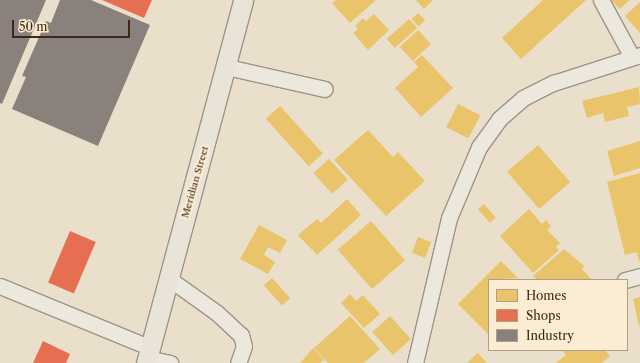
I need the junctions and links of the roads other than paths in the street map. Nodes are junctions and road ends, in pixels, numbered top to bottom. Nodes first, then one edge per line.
1 (243, 0) edge
2 (601, 0) edge
3 (636, 56) edge
4 (227, 67) junction
5 (325, 90) dead end
6 (640, 276) edge
7 (168, 278) junction
8 (628, 279) edge
9 (0, 286) edge
10 (147, 356) edge
11 (170, 363) edge
12 (238, 363) edge
13 (416, 363) edge

1 - 4 main road, Meridian Street
2 - 3 street
3 - 13 street
4 - 5 street
4 - 7 main road, Meridian Street
6 - 8 street
7 - 10 main road, Meridian Street
7 - 12 street
9 - 10 street
10 - 11 street

